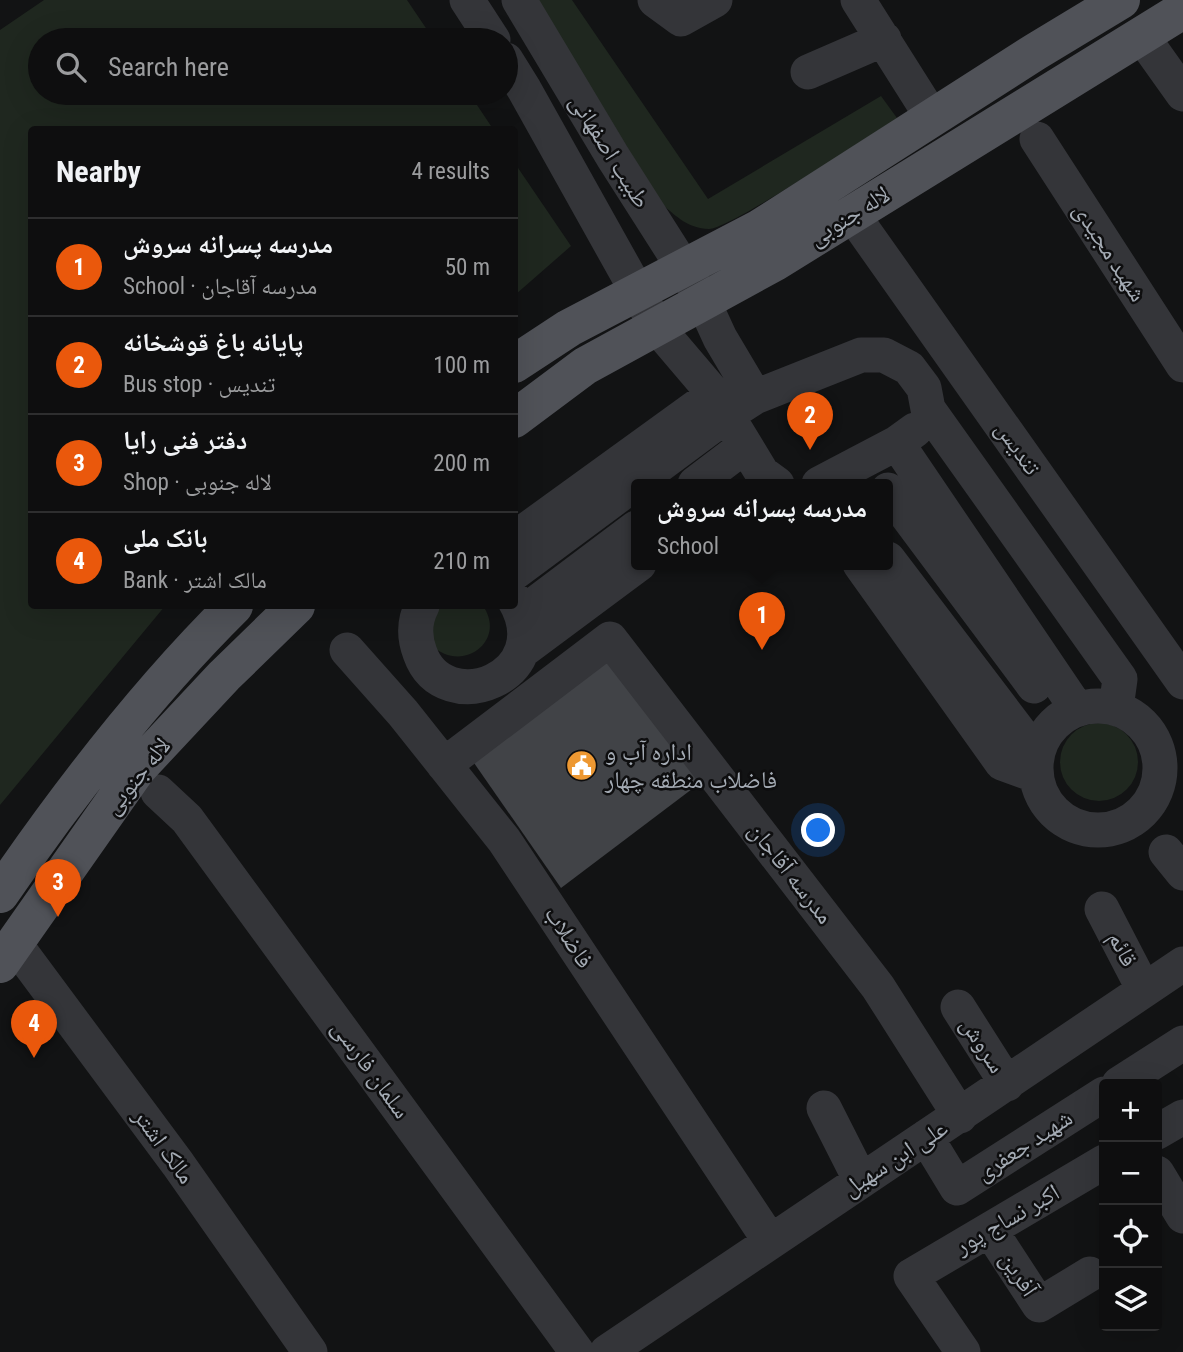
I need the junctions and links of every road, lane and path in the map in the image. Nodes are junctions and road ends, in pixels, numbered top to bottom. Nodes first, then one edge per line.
1 (467, 0) edge
2 (519, 0) edge
3 (654, 0) edge
4 (716, 0) edge
5 (858, 0) edge
6 (1121, 0) edge
7 (1181, 15) edge
8 (485, 28) edge
9 (1141, 35) junction
10 (884, 39) junction
11 (808, 72) dead end
12 (518, 79) edge
13 (1183, 94) edge
14 (932, 117) junction
15 (1037, 139) dead end
16 (852, 214) junction
17 (683, 267) junction
18 (737, 282) junction
19 (638, 291) junction
20 (703, 301) junction
21 (657, 327) junction
22 (720, 338) junction
23 (623, 345) junction
24 (684, 355) junction
25 (518, 361) edge
26 (1183, 365) edge
27 (732, 402) junction
28 (928, 409) junction
29 (518, 416) edge
30 (897, 443) junction
31 (758, 471) edge
32 (874, 472) edge
33 (634, 479) edge
34 (719, 479) edge
35 (840, 479) edge
36 (631, 481) edge
37 (893, 496) edge
38 (631, 531) edge
39 (518, 536) edge
40 (893, 566) edge
41 (518, 570) edge
42 (631, 570) edge
43 (864, 570) edge
44 (519, 606) edge
45 (231, 609) edge
46 (293, 609) edge
47 (421, 609) edge
48 (347, 650) dead end
49 (522, 651) junction
50 (1183, 682) edge
51 (1116, 708) junction
52 (1068, 714) junction
53 (444, 765) junction
54 (1036, 765) junction
55 (158, 792) dead end
56 (0, 894) edge
57 (1102, 909) dead end
58 (7, 953) edge
59 (1183, 964) edge
60 (1144, 990) junction
61 (958, 1007) dead end
62 (1183, 1043) edge
63 (1127, 1079) edge
64 (1007, 1084) junction
65 (1099, 1097) edge
66 (824, 1108) dead end
67 (960, 1115) junction
68 (1183, 1117) edge
69 (1162, 1129) edge
70 (926, 1137) junction
71 (1099, 1165) edge
72 (861, 1181) junction
73 (1162, 1181) edge
74 (1183, 1216) edge
75 (990, 1230) junction
76 (770, 1241) junction
77 (1090, 1274) dead end
78 (628, 1347) edge
79 (310, 1352) edge
80 (577, 1352) edge
81 (963, 1352) edge

1 - 8 street
2 - 17 street, طبیب اصفهانی
3 - 4 street
5 - 10 street
6 - 14 main road, لاله جنوبی
7 - 9 main road, لاله جنوبی
9 - 13 street
9 - 16 main road, لاله جنوبی
10 - 11 street
10 - 14 street
12 - 19 street, طبیب اصفهانی
14 - 17 main road, لاله جنوبی
15 - 26 street, شهید مجیدی
16 - 18 main road, لاله جنوبی
16 - 50 street, تندیس
17 - 19 main road, لاله جنوبی
17 - 20 street, طبیب اصفهانی
18 - 20 main road, لاله جنوبی
18 - 22 street
19 - 21 street, طبیب اصفهانی
19 - 25 main road, لاله جنوبی
20 - 21 main road, لاله جنوبی
20 - 22 street, طبیب اصفهانی
21 - 23 main road, لاله جنوبی
21 - 24 street, طبیب اصفهانی
22 - 27 street, طبیب اصفهانی
23 - 24 street
23 - 29 main road, لاله جنوبی
24 - 27 street, طبیب اصفهانی
27 - 28 street
27 - 31 street
27 - 33 street
27 - 39 street
28 - 30 street
28 - 51 street
30 - 32 street
30 - 52 street
31 - 34 street
32 - 35 street
36 - 41 street
37 - 52 street
38 - 44 street
40 - 54 street
42 - 49 street
43 - 54 street
44 - 49 street
45 - 56 main road, لاله جنوبی
46 - 58 main road, لاله جنوبی
47 - 49 street
48 - 53 street, فاضلاب
51 - 52 street
51 - 54 street
52 - 54 street
53 - 67 street, مدرسه آقاجان
53 - 76 street, فاضلاب
55 - 80 street, سلمان فارسی
57 - 60 street, قائم
58 - 79 street, مالک اشتر
59 - 60 street, علی ابن سهیل
60 - 64 street, علی ابن سهیل
61 - 64 street, سروش
62 - 63 street
64 - 67 street, علی ابن سهیل
65 - 70 street, شهید جعفری
66 - 72 street
67 - 70 street, علی ابن سهیل
68 - 69 street
70 - 72 street, علی ابن سهیل
71 - 75 street, اکبر نساج پور
72 - 76 street, علی ابن سهیل
73 - 74 street
75 - 77 street, آفرین
75 - 81 street, اکبر نساج پور
76 - 78 street, علی ابن سهیل

